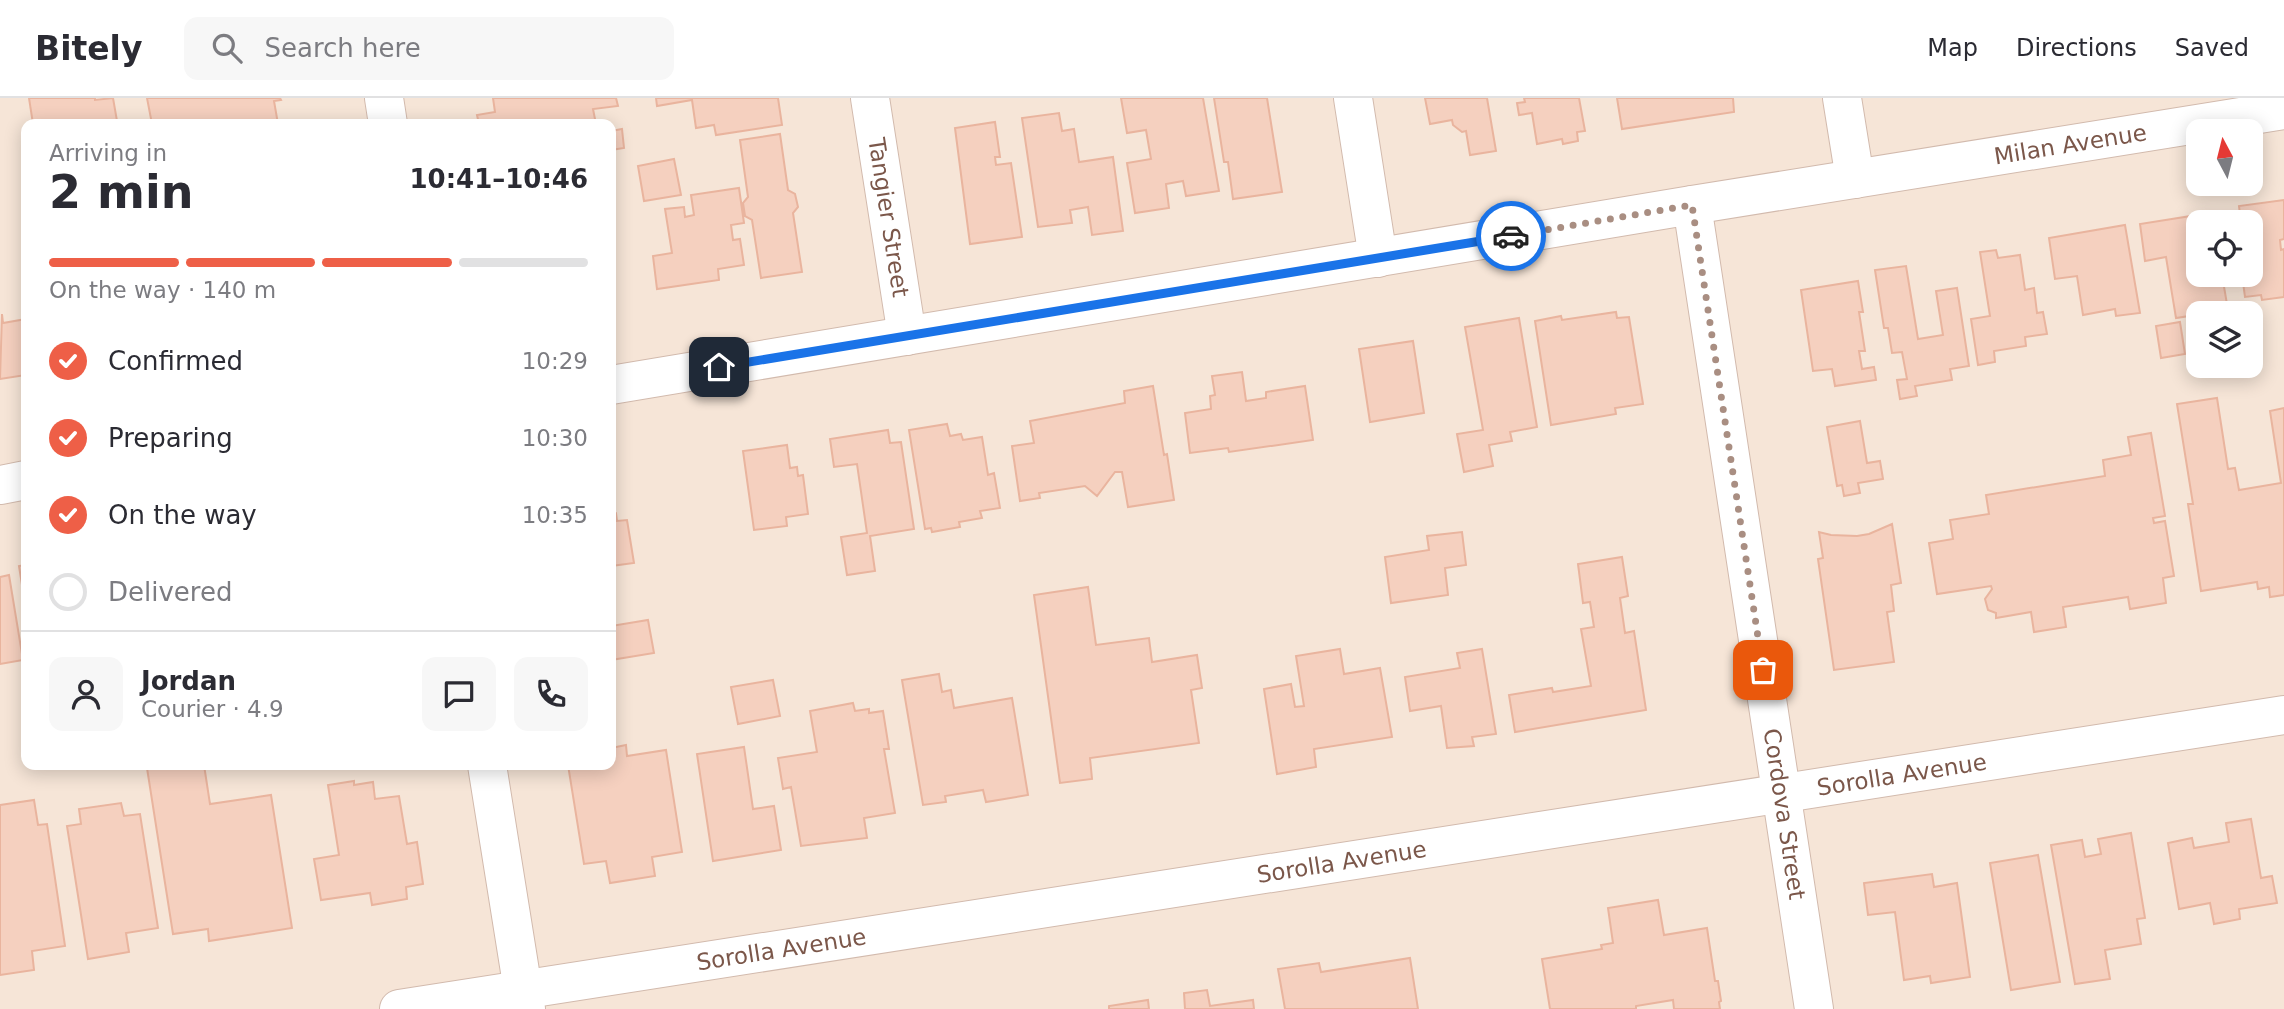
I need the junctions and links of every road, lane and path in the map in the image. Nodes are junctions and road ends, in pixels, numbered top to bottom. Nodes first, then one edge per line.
1 (384, 98) edge
2 (870, 98) edge
3 (1353, 98) edge
4 (1842, 98) edge
5 (2284, 110) edge
6 (387, 119) edge
7 (1855, 179) junction
8 (1692, 205) junction
9 (1378, 258) junction
10 (907, 336) junction
11 (616, 383) edge
12 (21, 481) edge
13 (0, 485) edge
14 (2284, 715) edge
15 (487, 770) edge
16 (1780, 794) junction
17 (524, 999) edge
18 (399, 1009) edge
19 (1814, 1009) edge

1 - 6 street
2 - 10 street, Tangier Street
3 - 9 street
4 - 7 street
5 - 7 street, Milan Avenue
7 - 8 street, Milan Avenue
8 - 9 street
8 - 16 street, Cordova Street
9 - 10 street
10 - 11 street
12 - 13 street
14 - 16 street, Sorolla Avenue
15 - 17 street
16 - 17 street, Sorolla Avenue
16 - 19 street, Cordova Street
17 - 18 street, Sorolla Avenue

